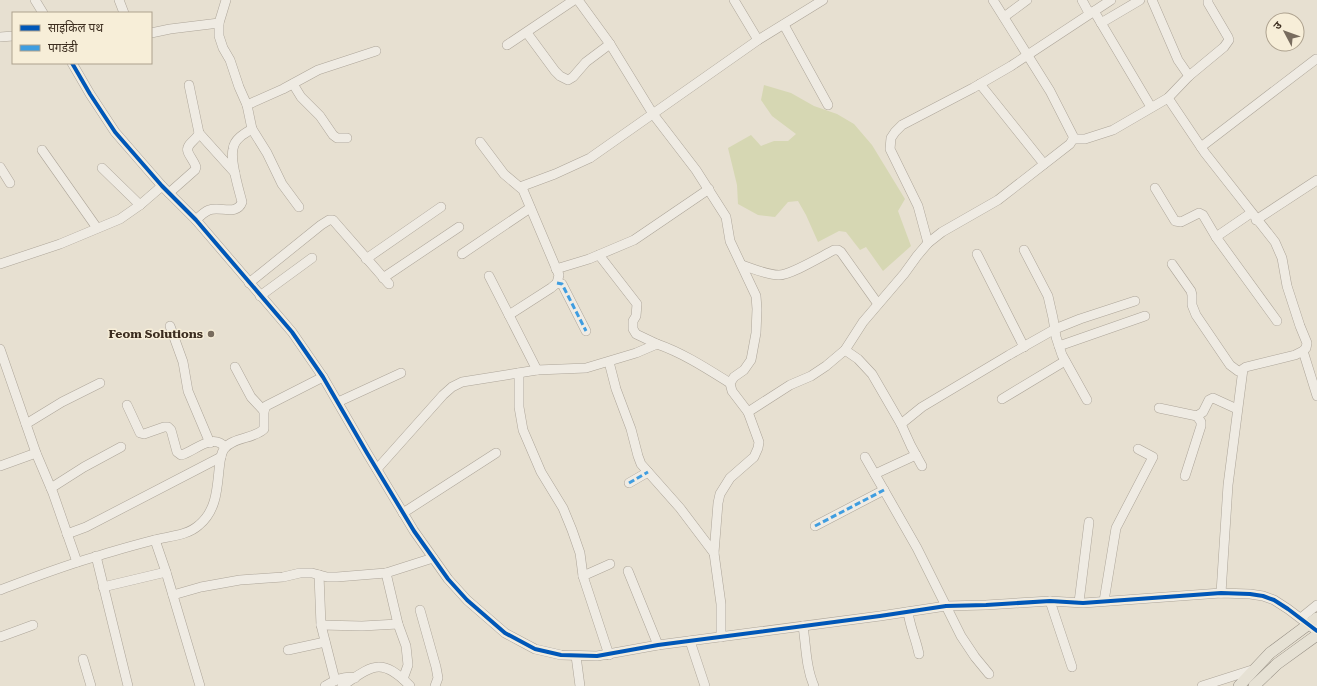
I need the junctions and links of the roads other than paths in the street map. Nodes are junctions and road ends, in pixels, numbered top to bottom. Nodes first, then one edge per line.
1 (34, 0) edge
2 (119, 0) edge
3 (228, 0) edge
4 (574, 0) edge
5 (578, 0) edge
6 (734, 0) edge
7 (823, 0) edge
8 (993, 0) edge
9 (1027, 0) edge
10 (1082, 0) edge
11 (1112, 0) edge
12 (1140, 0) edge
13 (1152, 0) edge
14 (1208, 0) edge
15 (42, 12) edge
16 (124, 12) edge
17 (1092, 12) junction
18 (1004, 17) junction
19 (219, 23) junction
20 (1101, 23) junction
21 (784, 24) junction
22 (152, 33) edge
23 (527, 33) junction
24 (12, 36) edge
25 (0, 37) edge
26 (758, 40) junction
27 (610, 44) junction
28 (507, 46) dead end
29 (376, 51) dead end
30 (1028, 54) junction
31 (1316, 59) edge
32 (73, 64) edge
33 (1189, 76) junction
34 (293, 84) junction
35 (980, 84) junction
36 (188, 85) dead end
37 (1168, 98) junction
38 (247, 105) junction
39 (828, 105) dead end
40 (1151, 107) junction
41 (653, 114) junction
42 (252, 129) junction
43 (199, 133) junction
44 (347, 138) dead end
45 (1073, 139) junction
46 (480, 142) dead end
47 (1201, 147) junction
48 (42, 150) dead end
49 (1044, 164) junction
50 (0, 167) edge
51 (102, 168) dead end
52 (235, 174) junction
53 (1317, 180) edge
54 (10, 182) dead end
55 (162, 186) junction
56 (520, 187) junction
57 (1155, 188) dead end
58 (709, 189) junction
59 (169, 193) junction
60 (140, 205) junction
61 (299, 207) dead end
62 (441, 207) dead end
63 (530, 208) junction
64 (1254, 217) junction
65 (196, 220) junction
66 (459, 227) dead end
67 (97, 228) junction
68 (1216, 237) junction
69 (928, 243) junction
70 (1024, 250) dead end
71 (462, 254) dead end
72 (978, 254) dead end
73 (599, 255) junction
74 (312, 258) dead end
75 (366, 259) junction
76 (0, 264) edge
77 (1172, 264) dead end
78 (742, 265) junction
79 (556, 269) junction
80 (489, 276) dead end
81 (249, 283) junction
82 (557, 283) junction
83 (260, 296) junction
84 (1135, 301) dead end
85 (878, 304) junction
86 (509, 314) junction
87 (1145, 316) dead end
88 (1277, 321) dead end
89 (170, 326) dead end
90 (1055, 329) junction
91 (586, 331) dead end
92 (657, 344) junction
93 (1059, 346) junction
94 (1024, 347) junction
95 (0, 349) edge
96 (845, 350) junction
97 (1303, 351) junction
98 (609, 362) junction
99 (1065, 362) junction
100 (235, 367) dead end
101 (537, 370) junction
102 (1242, 372) junction
103 (401, 373) dead end
104 (519, 373) junction
105 (323, 377) junction
106 (100, 383) dead end
107 (730, 384) junction
108 (1317, 396) edge
109 (1002, 398) dead end
110 (1087, 400) dead end
111 (338, 402) junction
112 (127, 405) dead end
113 (1159, 408) dead end
114 (1237, 409) junction
115 (264, 411) junction
116 (748, 412) junction
117 (1197, 416) junction
118 (26, 424) junction
119 (901, 424) junction
120 (210, 442) junction
121 (121, 447) dead end
122 (225, 447) junction
123 (1138, 449) dead end
124 (36, 453) junction
125 (496, 453) dead end
126 (916, 455) junction
127 (221, 457) junction
128 (865, 457) dead end
129 (0, 466) edge
130 (922, 466) dead end
131 (376, 469) junction
132 (648, 472) junction
133 (875, 474) junction
134 (1185, 476) dead end
135 (629, 483) dead end
136 (51, 488) junction
137 (884, 490) junction
138 (403, 513) junction
139 (1089, 522) dead end
140 (815, 526) dead end
141 (67, 534) junction
142 (155, 540) junction
143 (714, 553) junction
144 (96, 556) junction
145 (433, 558) junction
146 (76, 562) junction
147 (610, 564) dead end
148 (628, 571) dead end
149 (166, 572) junction
150 (386, 573) junction
151 (318, 575) junction
152 (583, 576) junction
153 (103, 587) junction
154 (0, 590) edge
155 (1221, 593) junction
156 (173, 595) junction
157 (1050, 601) junction
158 (1104, 601) junction
159 (1079, 602) junction
160 (1317, 604) edge
161 (946, 606) junction
162 (420, 610) dead end
163 (908, 612) junction
164 (1308, 620) edge
165 (398, 624) junction
166 (33, 625) dead end
167 (322, 625) junction
168 (803, 626) junction
169 (1317, 631) edge
170 (1317, 635) edge
171 (0, 637) edge
172 (721, 637) junction
173 (690, 641) junction
174 (325, 642) junction
175 (658, 644) junction
176 (288, 650) dead end
177 (919, 654) dead end
178 (609, 655) junction
179 (576, 656) junction
180 (83, 659) dead end
181 (1072, 667) dead end
182 (1252, 670) junction
183 (989, 674) dead end
184 (339, 683) edge
185 (407, 683) edge
186 (1215, 683) edge
187 (91, 686) edge
188 (128, 686) edge
189 (200, 686) edge
190 (325, 686) edge
191 (435, 686) edge
192 (580, 686) edge
193 (706, 686) edge
194 (814, 686) edge
195 (1202, 686) edge
196 (1239, 686) edge
197 (1254, 686) edge

1 - 15 street
2 - 16 street
3 - 19 street
4 - 23 street
5 - 27 street
6 - 26 street
7 - 21 street
8 - 18 street
9 - 18 street
10 - 17 street
11 - 17 street
12 - 20 street
13 - 33 street
14 - 33 street
17 - 20 street
17 - 30 street
18 - 30 street
19 - 22 street
19 - 38 street
20 - 40 street
21 - 26 street
21 - 39 street
23 - 27 street
23 - 28 street
24 - 25 street
26 - 41 street
27 - 41 street
29 - 34 street
30 - 35 street
30 - 45 street
31 - 47 street
32 - 55 street
33 - 37 street
34 - 38 street
34 - 44 street
35 - 49 street
35 - 69 street
36 - 43 street
37 - 40 street
37 - 47 street
38 - 42 street
40 - 45 street
41 - 56 street
41 - 58 street
42 - 52 street
42 - 61 street
43 - 52 street
43 - 59 street
45 - 49 street
46 - 56 street
47 - 64 street
48 - 67 street
49 - 69 street
50 - 54 street
51 - 60 street
52 - 65 street
53 - 64 street
55 - 59 street
55 - 60 street
56 - 63 street
57 - 68 street
58 - 73 street
58 - 78 street
59 - 65 street
60 - 67 street
62 - 75 street
63 - 71 street
63 - 79 street
64 - 68 street
64 - 97 street
65 - 81 street
66 - 75 street
67 - 76 street
68 - 88 street
69 - 85 street
70 - 90 street
72 - 94 street
73 - 79 street
73 - 92 street
74 - 83 street
75 - 81 street
77 - 102 street
78 - 85 street
78 - 107 street
79 - 82 street
80 - 86 street
81 - 83 street
82 - 86 street
82 - 91 street
83 - 105 street
84 - 90 street
85 - 96 street
86 - 101 street
87 - 93 street
89 - 120 street
90 - 93 street
90 - 94 street
92 - 98 street
92 - 107 street
93 - 99 street
94 - 119 street
95 - 118 street
96 - 116 street
96 - 119 street
97 - 102 street
97 - 108 street
98 - 101 street
98 - 132 street
99 - 109 street
99 - 110 street
100 - 115 street
101 - 104 street
102 - 114 street
103 - 111 street
104 - 131 street
104 - 152 street
105 - 111 street
105 - 115 street
106 - 118 street
107 - 116 street
111 - 131 street
112 - 120 street
113 - 117 street
114 - 117 street
114 - 155 street
115 - 122 street
116 - 143 street
117 - 134 street
118 - 124 street
119 - 126 street
120 - 122 street
121 - 136 street
122 - 127 street
123 - 158 street
124 - 129 street
124 - 136 street
125 - 138 street
126 - 130 street
126 - 133 street
127 - 141 street
127 - 142 street
128 - 133 street
131 - 138 street
132 - 135 street
132 - 143 street
133 - 137 street
136 - 141 street
137 - 140 street
137 - 161 street
138 - 145 street
139 - 159 street
141 - 146 street
142 - 144 street
142 - 149 street
143 - 172 street
144 - 146 street
144 - 153 street
145 - 150 street
145 - 179 street
146 - 154 street
147 - 152 street
148 - 175 street
149 - 153 street
149 - 156 street
150 - 151 street
150 - 165 street
151 - 156 street
151 - 167 street
152 - 178 street
153 - 188 street
155 - 158 street
155 - 164 street
156 - 189 street
157 - 159 street
157 - 161 street
157 - 181 street
158 - 159 street
160 - 164 street
161 - 163 street
161 - 183 street
162 - 191 street
163 - 168 street
163 - 177 street
164 - 169 street
164 - 182 main road
165 - 167 street
165 - 185 street
166 - 171 street
167 - 174 street
168 - 172 street
168 - 194 street
170 - 197 main road
172 - 173 street
173 - 175 street
173 - 193 street
174 - 176 street
174 - 184 street
175 - 178 street
178 - 179 street
179 - 192 street
180 - 187 street
182 - 186 street
182 - 196 main road
184 - 185 street
184 - 190 street
186 - 195 street

